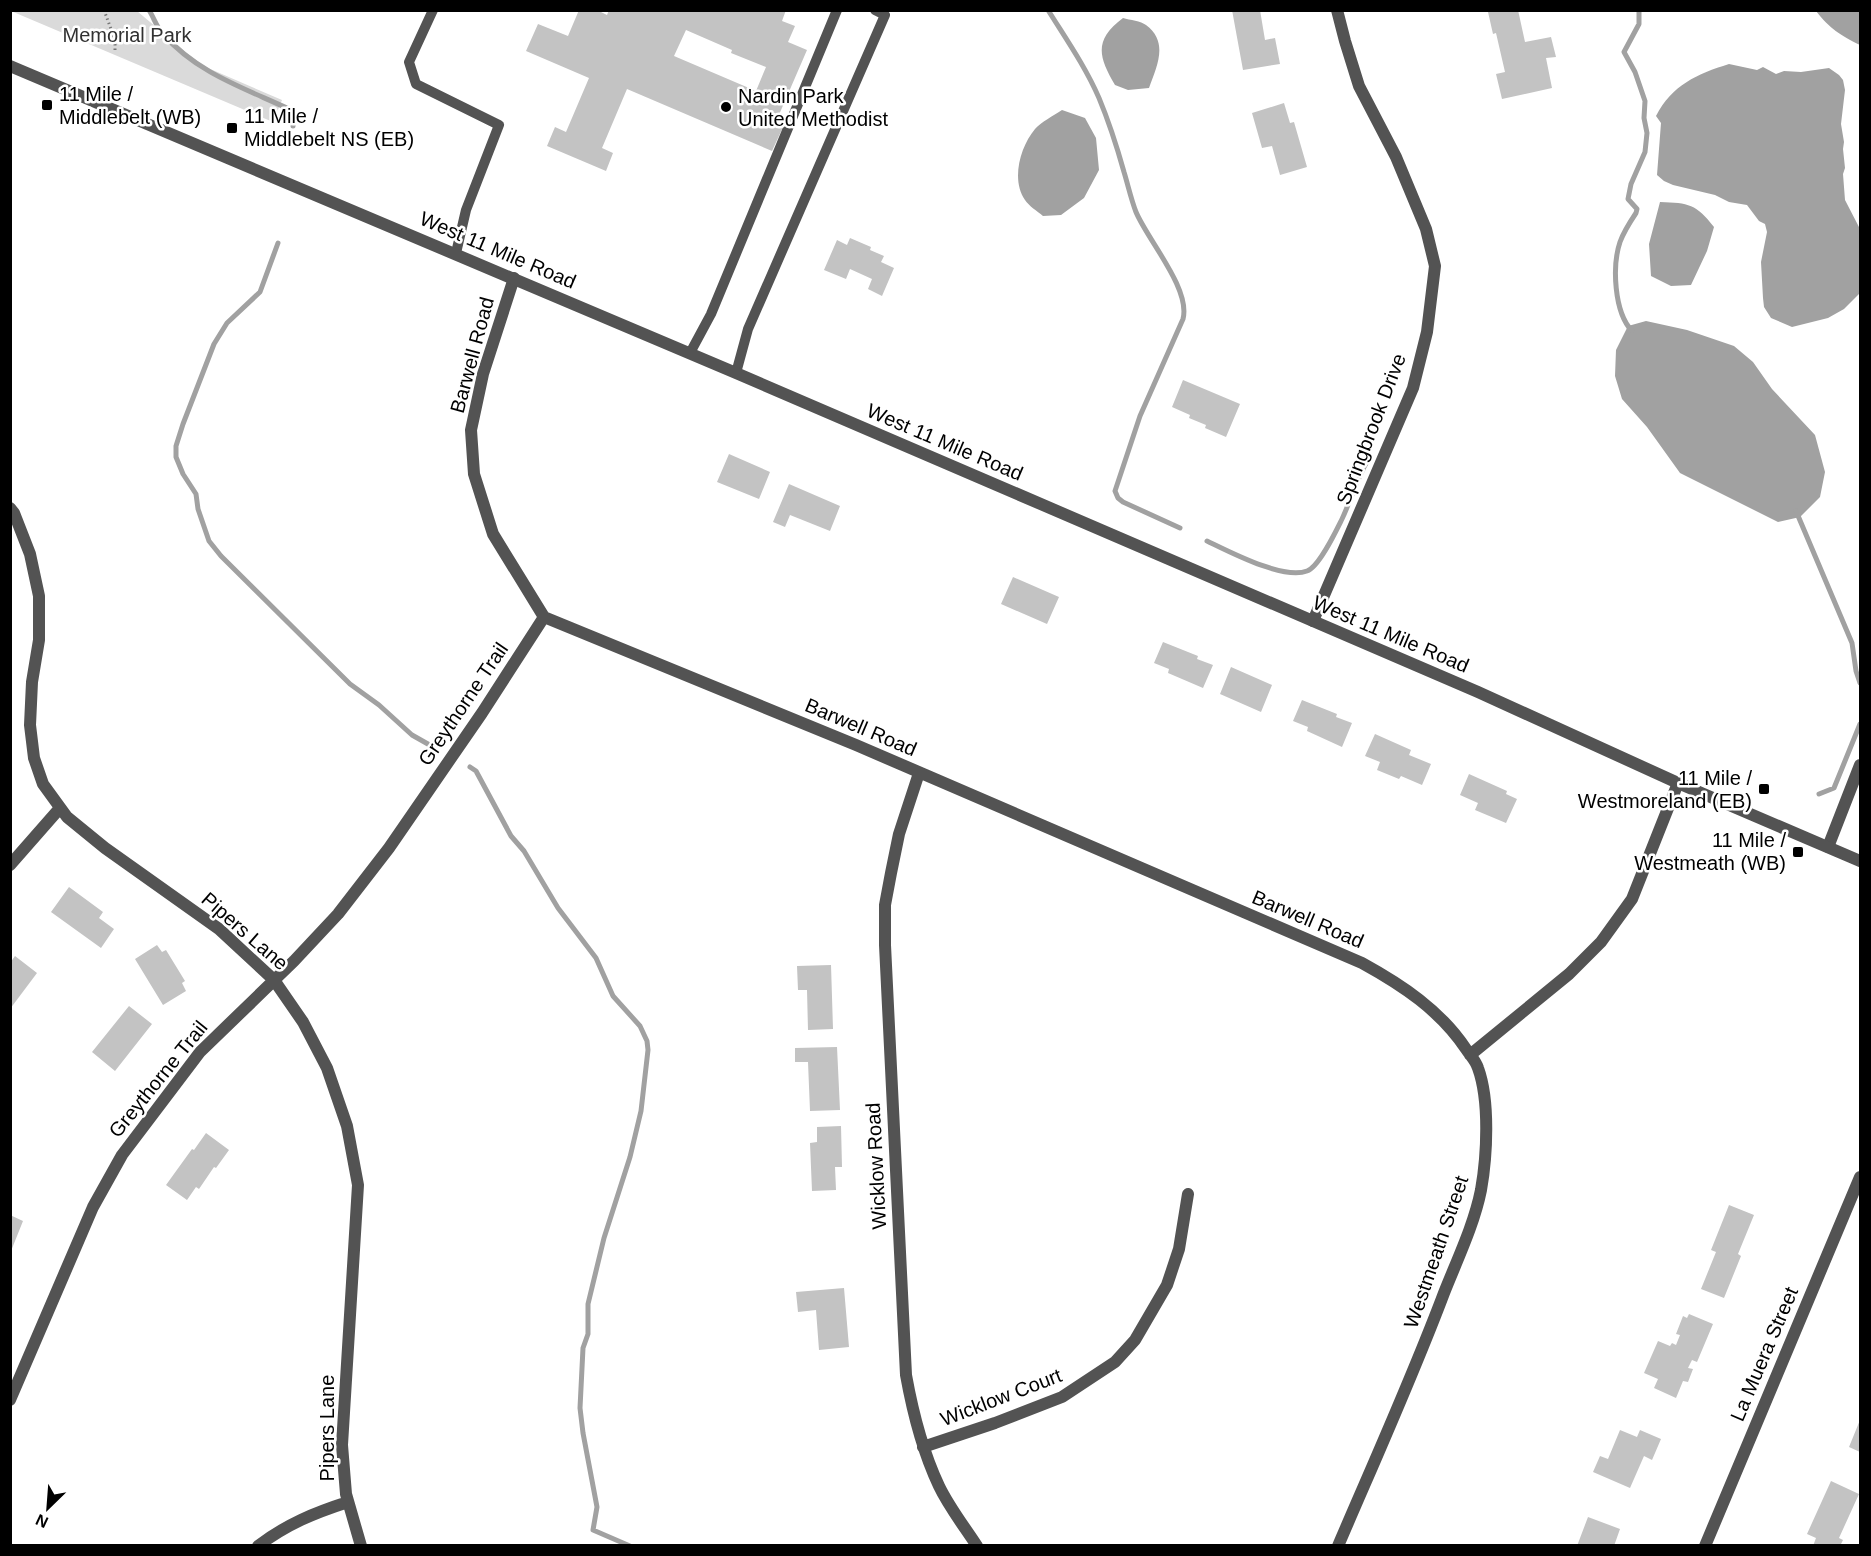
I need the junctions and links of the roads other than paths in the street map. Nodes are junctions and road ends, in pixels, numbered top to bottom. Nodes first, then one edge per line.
1 (433, 10) edge
2 (837, 10) edge
3 (1337, 10) edge
4 (880, 13) edge
5 (10, 66) edge
6 (456, 253) junction
7 (514, 278) junction
8 (690, 353) junction
9 (736, 373) junction
10 (10, 508) edge
11 (544, 617) junction
12 (1314, 621) junction
13 (1860, 765) edge
14 (919, 773) junction
15 (1678, 783) junction
16 (60, 808) junction
17 (1828, 847) junction
18 (1860, 861) edge
19 (10, 865) edge
20 (274, 980) junction
21 (1470, 1055) junction
22 (1860, 1177) edge
23 (1188, 1194) dead end
24 (10, 1401) edge
25 (923, 1447) junction
26 (348, 1502) junction
27 (258, 1545) edge
28 (361, 1545) edge
29 (976, 1545) edge
30 (1338, 1545) edge
31 (1705, 1545) edge

1 - 6 lane
2 - 8 lane
3 - 12 street, Springbrook Drive
4 - 9 lane
5 - 6 street, West 11 Mile Road
6 - 7 street, West 11 Mile Road
7 - 8 street, West 11 Mile Road
7 - 11 street, Barwell Road
8 - 9 street, West 11 Mile Road
9 - 12 street, West 11 Mile Road
10 - 16 street, Pipers Lane
11 - 14 street, Barwell Road
11 - 20 street, Greythorne Trail
12 - 15 street, West 11 Mile Road
13 - 17 street
14 - 21 street, Barwell Road
14 - 25 street, Wicklow Road
15 - 17 street, West 11 Mile Road
15 - 21 street
16 - 19 street
16 - 20 street, Pipers Lane
17 - 18 street, West 11 Mile Road
20 - 24 street, Greythorne Trail
20 - 26 street, Pipers Lane
21 - 30 street, Westmeath Street
22 - 31 street, La Muera Street
23 - 25 street, Wicklow Court
25 - 29 street, Wicklow Road
26 - 27 street
26 - 28 street, Pipers Lane

